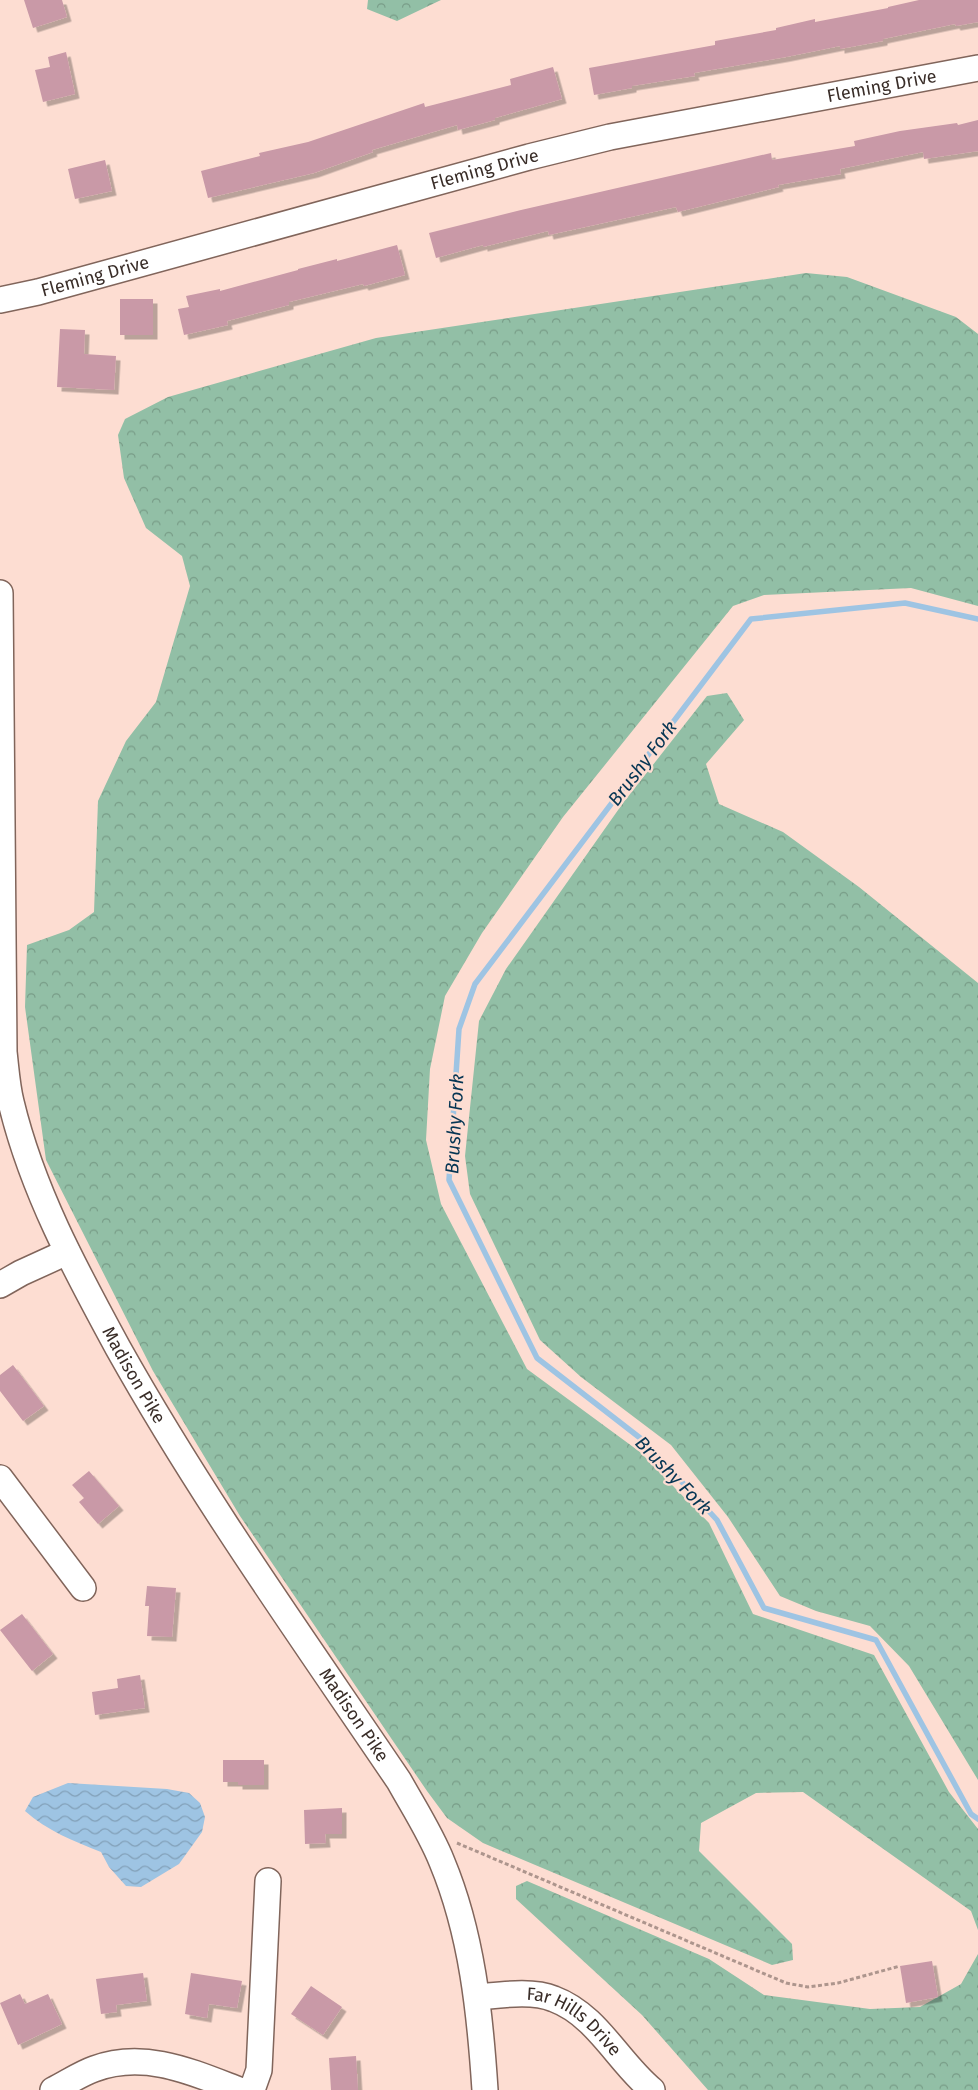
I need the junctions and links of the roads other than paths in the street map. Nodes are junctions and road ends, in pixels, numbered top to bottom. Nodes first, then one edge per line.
1 (978, 68) edge
2 (0, 300) edge
3 (0, 593) edge
4 (1, 894) edge
5 (67, 1252) junction
6 (0, 1285) edge
7 (0, 1478) edge
8 (83, 1588) dead end
9 (268, 1881) dead end
10 (478, 1997) junction
11 (53, 2090) edge
12 (239, 2090) edge
13 (252, 2090) edge
14 (484, 2090) edge
15 (652, 2090) edge

1 - 2 street, Fleming Drive
3 - 4 street, Madison Pike
4 - 5 street, Madison Pike
5 - 6 street
5 - 10 street, Madison Pike
7 - 8 street
9 - 13 street
10 - 14 street, Madison Pike
10 - 15 street, Far Hills Drive
11 - 12 street

